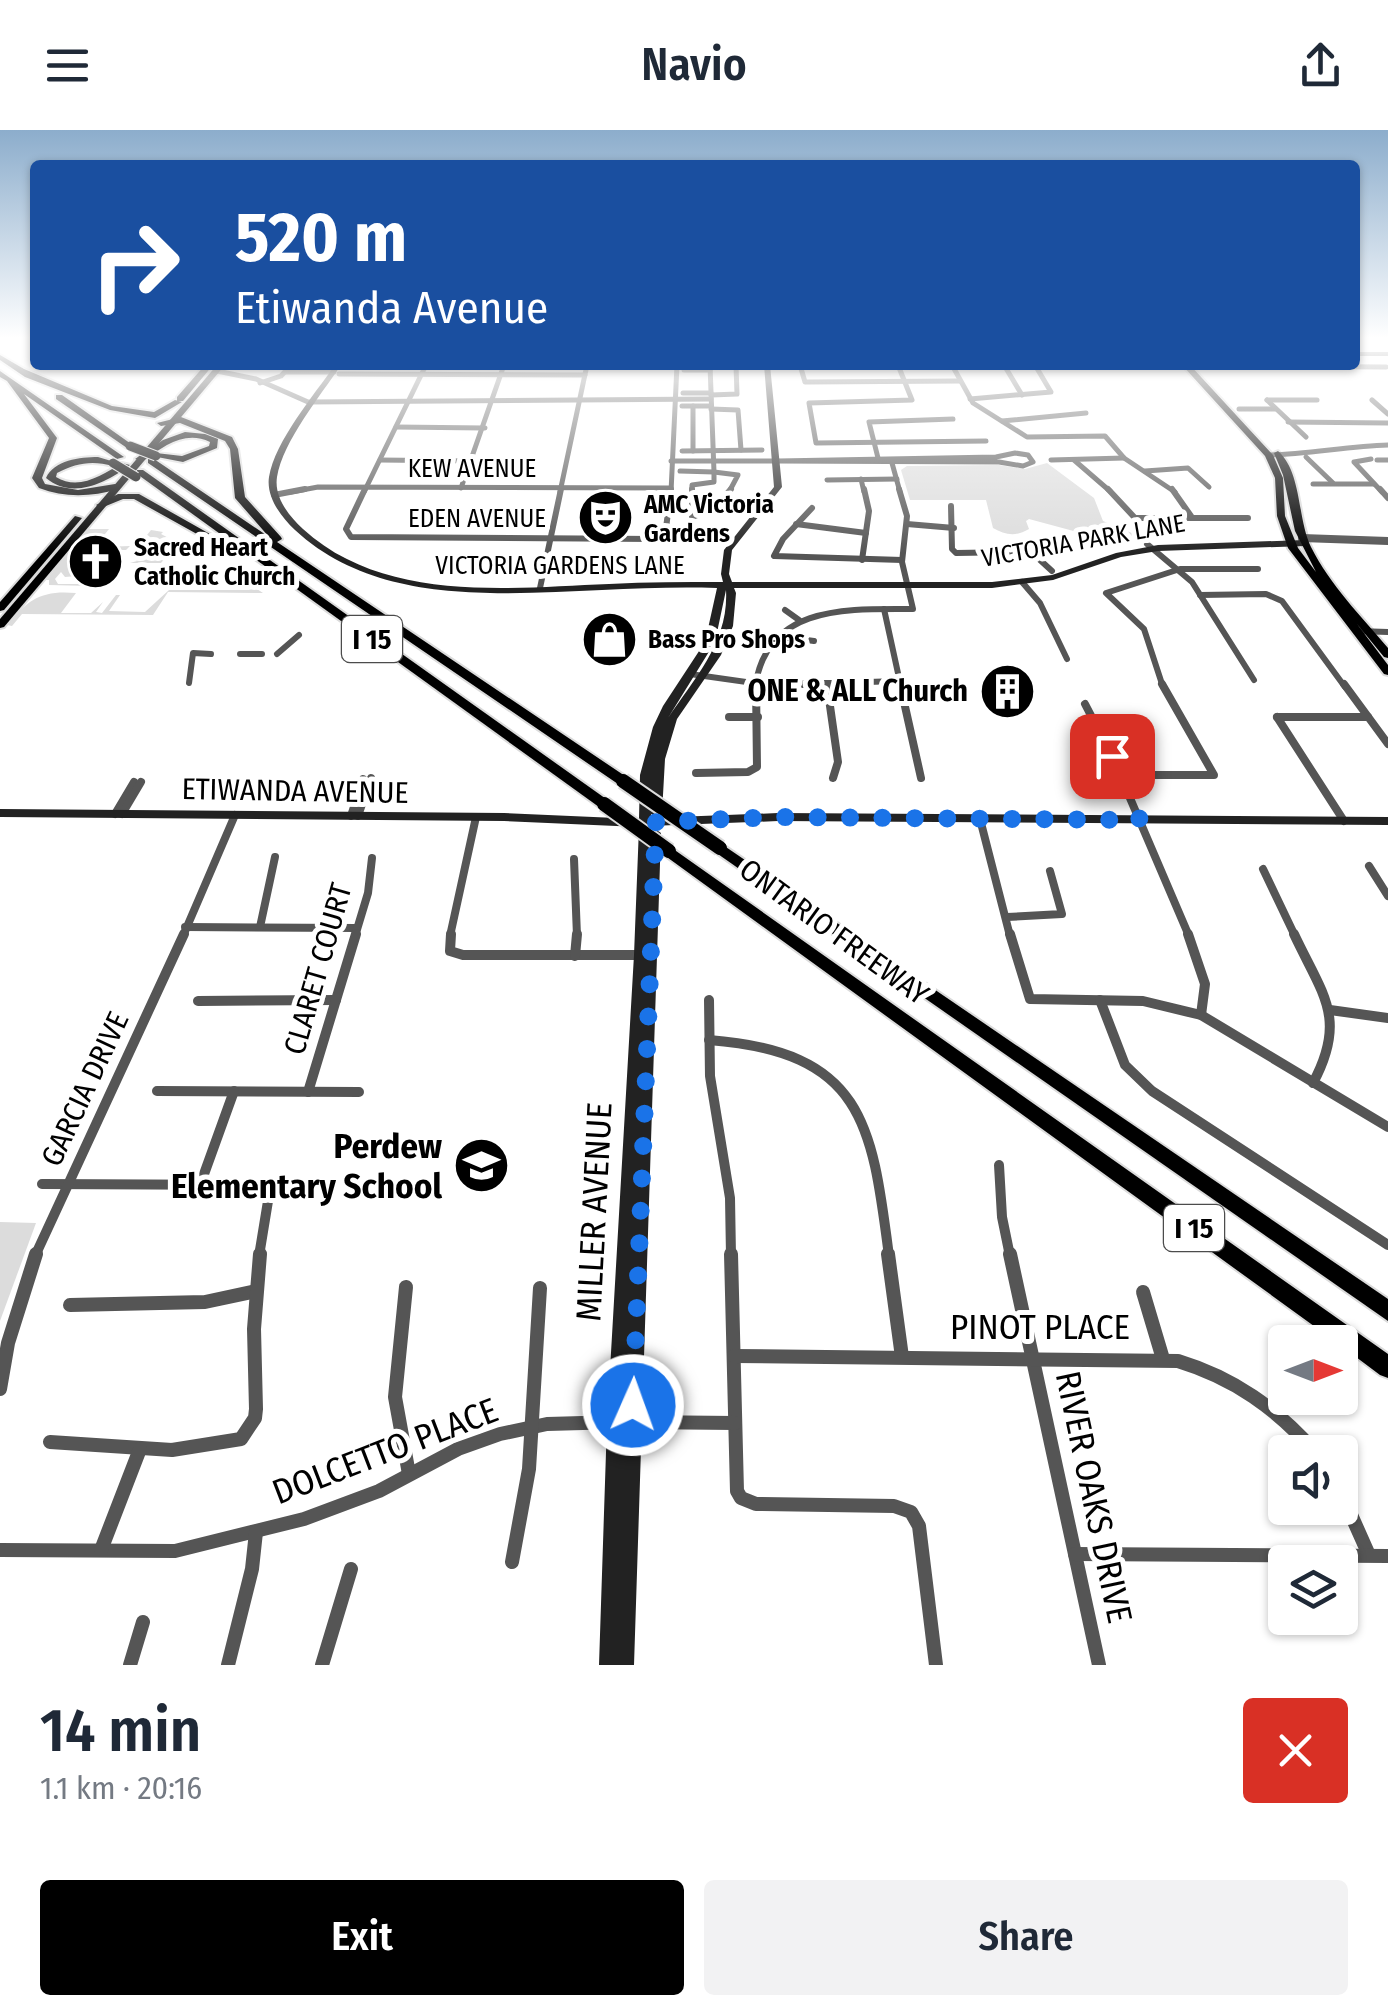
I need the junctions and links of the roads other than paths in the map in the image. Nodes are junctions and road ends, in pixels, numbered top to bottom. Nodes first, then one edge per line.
1 (31, 411) edge
2 (50, 411) edge
3 (79, 411) edge
4 (122, 411) edge
5 (165, 411) edge
6 (171, 411) edge
7 (182, 411) edge
8 (312, 411) edge
9 (404, 411) edge
10 (489, 411) edge
11 (577, 411) edge
12 (674, 411) edge
13 (693, 411) edge
14 (711, 411) edge
15 (736, 411) edge
16 (772, 411) edge
17 (810, 411) edge
18 (988, 411) edge
19 (1232, 411) edge
20 (1241, 411) edge
21 (1276, 411) edge
22 (1086, 413) dead end
23 (954, 419) dead end
24 (174, 420) junction
25 (1002, 421) junction
26 (1288, 422) junction
27 (161, 423) junction
28 (1388, 423) edge
29 (396, 427) junction
30 (485, 428) junction
31 (1306, 436) dead end
32 (986, 442) dead end
33 (874, 443) junction
34 (1388, 445) edge
35 (741, 450) junction
36 (762, 450) dead end
37 (682, 452) dead end
38 (693, 452) junction
39 (711, 452) junction
40 (1028, 455) junction
41 (1274, 455) junction
42 (1306, 457) dead end
43 (878, 458) junction
44 (1124, 458) junction
45 (380, 460) junction
46 (473, 460) junction
47 (1052, 460) junction
48 (1074, 460) junction
49 (1374, 460) joint
50 (1388, 460) edge
51 (778, 461) junction
52 (119, 462) junction
53 (671, 462) junction
54 (713, 462) junction
55 (892, 463) junction
56 (1032, 464) junction
57 (145, 465) junction
58 (680, 471) dead end
59 (1144, 471) junction
60 (714, 472) junction
61 (897, 478) junction
62 (862, 479) junction
63 (826, 480) dead end
64 (1313, 484) dead end
65 (1334, 484) junction
66 (1374, 484) junction
67 (116, 487) junction
68 (1209, 487) dead end
69 (366, 488) junction
70 (461, 488) junction
71 (561, 488) junction
72 (670, 488) junction
73 (100, 492) junction
74 (278, 494) junction
75 (1388, 498) edge
76 (101, 505) junction
77 (951, 506) dead end
78 (812, 508) dead end
79 (1191, 516) junction
80 (1248, 518) dead end
81 (74, 523) junction
82 (796, 524) junction
83 (907, 524) junction
84 (954, 528) junction
85 (866, 533) junction
86 (348, 536) joint
87 (665, 536) joint
88 (1064, 536) dead end
89 (551, 539) junction
90 (1297, 541) junction
91 (1388, 543) edge
92 (1150, 547) junction
93 (1028, 549) junction
94 (57, 559) junction
95 (862, 560) junction
96 (902, 560) junction
97 (301, 563) junction
98 (272, 568) junction
99 (1176, 569) junction
100 (1258, 569) dead end
101 (1052, 571) junction
102 (377, 574) junction
103 (422, 579) junction
104 (1022, 582) junction
105 (726, 583) junction
106 (906, 583) junction
107 (540, 586) junction
108 (1200, 595) junction
109 (0, 608) edge
110 (884, 609) junction
111 (785, 610) dead end
112 (799, 620) junction
113 (0, 625) edge
114 (1363, 632) junction
115 (1388, 632) edge
116 (298, 635) dead end
117 (778, 636) junction
118 (814, 640) dead end
119 (211, 654) dead end
120 (240, 654) dead end
121 (262, 654) dead end
122 (277, 654) dead end
123 (1388, 655) edge
124 (1067, 660) dead end
125 (1388, 672) edge
126 (695, 676) junction
127 (900, 680) junction
128 (1254, 680) dead end
129 (189, 683) dead end
130 (756, 686) junction
131 (827, 686) junction
132 (1085, 704) dead end
133 (758, 717) junction
134 (1277, 717) joint
135 (1368, 717) junction
136 (729, 718) dead end
137 (1388, 744) edge
138 (696, 772) dead end
139 (1120, 775) junction
140 (833, 778) dead end
141 (921, 778) dead end
142 (367, 779) dead end
143 (138, 782) dead end
144 (0, 813) edge
145 (118, 814) junction
146 (235, 815) junction
147 (354, 816) junction
148 (476, 817) junction
149 (650, 819) junction
150 (980, 819) junction
151 (1140, 820) junction
152 (1344, 821) junction
153 (1388, 821) edge
154 (275, 857) dead end
155 (372, 858) dead end
156 (574, 860) dead end
157 (1369, 866) dead end
158 (1263, 869) dead end
159 (1050, 871) dead end
160 (1388, 896) edge
161 (1007, 917) junction
162 (185, 927) junction
163 (260, 927) junction
164 (358, 928) junction
165 (645, 955) junction
166 (575, 956) junction
167 (336, 1000) junction
168 (709, 1000) dead end
169 (1100, 1000) junction
170 (198, 1002) dead end
171 (1330, 1010) junction
172 (1201, 1015) junction
173 (1388, 1018) edge
174 (710, 1040) junction
175 (1312, 1083) junction
176 (157, 1091) dead end
177 (234, 1091) junction
178 (308, 1092) junction
179 (359, 1092) dead end
180 (1388, 1127) edge
181 (999, 1165) dead end
182 (42, 1184) dead end
183 (66, 1187) junction
184 (199, 1188) junction
185 (1388, 1246) edge
186 (406, 1287) dead end
187 (540, 1288) dead end
188 (256, 1291) junction
189 (1143, 1292) dead end
190 (70, 1304) dead end
191 (1388, 1310) edge
192 (734, 1356) junction
193 (902, 1356) junction
194 (1032, 1357) junction
195 (1163, 1359) junction
196 (1388, 1367) edge
197 (0, 1389) edge
198 (624, 1422) junction
199 (735, 1423) junction
200 (532, 1427) junction
201 (1299, 1435) edge
202 (50, 1442) dead end
203 (140, 1449) junction
204 (410, 1474) junction
205 (1355, 1525) edge
206 (256, 1532) junction
207 (0, 1550) edge
208 (101, 1550) junction
209 (1076, 1554) junction
210 (1369, 1556) junction
211 (1388, 1556) edge
212 (512, 1562) dead end
213 (351, 1568) dead end
214 (143, 1622) dead end
215 (130, 1665) edge
216 (228, 1665) edge
217 (322, 1665) edge
218 (610, 1665) edge
219 (623, 1665) edge
220 (936, 1665) edge
221 (1099, 1665) edge

1 - 73 highway
2 - 52 highway
3 - 57 highway, ONTARIO FREEWAY / I 15, bridge
4 - 5 highway
6 - 27 main road
7 - 24 main road
8 - 74 main road
9 - 29 street
10 - 30 street
11 - 71 street
12 - 53 street
13 - 38 street
14 - 39 street
15 - 35 street
16 - 51 main road
17 - 33 street
18 - 25 street
19 - 41 main road
20 - 41 main road
21 - 26 street
22 - 25 street
23 - 33 street
24 - 27 highway
24 - 57 main road
24 - 97 highway
25 - 44 street
26 - 28 street
26 - 31 street
27 - 52 main road
29 - 30 street
29 - 45 street
30 - 46 street
32 - 33 street
33 - 43 street
34 - 41 street
35 - 36 street
35 - 39 street
37 - 38 street
38 - 39 street
39 - 54 street
40 - 43 street
40 - 47 street
40 - 56 street
41 - 90 main road
42 - 65 street
43 - 51 street
44 - 48 street
44 - 59 street
45 - 46 street
45 - 69 street
46 - 70 street
47 - 48 street
47 - 56 street
48 - 79 street
49 - 50 street
49 - 66 street
51 - 54 street
51 - 55 street
51 - 105 main road, MILLER AVENUE
52 - 52 highway
52 - 57 highway, bridge
52 - 73 main road
53 - 54 street
53 - 72 street
54 - 60 street
55 - 56 street
55 - 61 street
57 - 57 highway
57 - 67 main road
57 - 97 highway, ONTARIO FREEWAY / I 15
57 - 98 highway, ONTARIO FREEWAY / I 15
58 - 60 street
59 - 68 street
59 - 79 street
60 - 60 street
61 - 62 street
61 - 83 street
62 - 63 street
62 - 85 street
64 - 65 street
65 - 66 street
66 - 75 street
67 - 73 highway
67 - 76 main road
69 - 70 street, KEW AVENUE
69 - 74 street, KEW AVENUE
69 - 86 street
70 - 71 street, KEW AVENUE
71 - 72 street, KEW AVENUE
71 - 89 street
72 - 87 street
73 - 81 main road
74 - 102 main road, VICTORIA GARDENS LANE
74 - 103 main road, VICTORIA GARDENS LANE
76 - 94 main road
76 - 98 highway
77 - 84 street
78 - 82 street
79 - 80 street
81 - 94 main road
81 - 109 main road
82 - 85 street
82 - 95 street
83 - 84 street
83 - 96 street
84 - 93 street
85 - 95 street
86 - 89 street, EDEN AVENUE
87 - 89 street, EDEN AVENUE
88 - 93 street
89 - 107 street
90 - 91 street, VICTORIA PARK LANE
90 - 92 main road, VICTORIA PARK LANE
90 - 114 main road
92 - 99 street
92 - 101 main road, VICTORIA PARK LANE
92 - 104 main road, VICTORIA PARK LANE
93 - 101 street
94 - 113 main road
95 - 96 street
96 - 106 street
97 - 191 highway, ONTARIO FREEWAY / I 15, bridge
98 - 196 highway, ONTARIO FREEWAY / I 15, bridge
99 - 100 street
99 - 108 street
99 - 139 street
101 - 106 main road, VICTORIA PARK LANE
102 - 103 main road
102 - 107 main road, VICTORIA GARDENS LANE
103 - 107 main road, VICTORIA GARDENS LANE
104 - 106 main road, VICTORIA PARK LANE
104 - 124 street
105 - 106 main road, VICTORIA PARK LANE
105 - 107 main road, VICTORIA GARDENS LANE
105 - 126 main road, MILLER AVENUE
106 - 110 street
108 - 128 street
108 - 135 street
110 - 112 street
110 - 127 street
111 - 112 street
112 - 117 street
114 - 115 street
114 - 123 main road
114 - 125 main road
116 - 122 street
117 - 118 street
117 - 130 street
119 - 129 street
120 - 121 street
126 - 130 street
126 - 149 main road, MILLER AVENUE
127 - 131 street
127 - 141 street
130 - 131 street
130 - 133 street
131 - 140 street
132 - 139 street
133 - 136 street
133 - 138 street
134 - 135 street
134 - 152 street
135 - 137 street
139 - 151 street
142 - 147 street
143 - 145 street
144 - 145 main road, ETIWANDA AVENUE
145 - 146 main road, ETIWANDA AVENUE
146 - 147 main road, ETIWANDA AVENUE
146 - 162 street, GARCIA DRIVE
147 - 148 main road, ETIWANDA AVENUE
148 - 149 main road, ETIWANDA AVENUE
148 - 166 street
149 - 150 main road, ETIWANDA AVENUE
149 - 165 main road, MILLER AVENUE
150 - 151 main road, ETIWANDA AVENUE
150 - 161 street
151 - 152 main road, ETIWANDA AVENUE
151 - 172 street
152 - 153 main road, ETIWANDA AVENUE
154 - 163 street
155 - 164 street, CLARET COURT
156 - 166 street
157 - 160 street
158 - 171 street
159 - 161 street
161 - 169 street
162 - 163 street
162 - 183 street, GARCIA DRIVE
163 - 164 street
164 - 167 street, CLARET COURT
165 - 166 street
165 - 198 main road, MILLER AVENUE
167 - 170 street
167 - 178 street, CLARET COURT
168 - 174 street
169 - 172 street
169 - 185 street
171 - 173 street
171 - 175 street
172 - 175 street
174 - 192 street
174 - 193 street
175 - 180 street
176 - 177 street
177 - 178 street
177 - 184 street
178 - 179 street
181 - 194 street, RIVER OAKS DRIVE
182 - 183 street
183 - 184 street
183 - 197 street, GARCIA DRIVE
184 - 188 street
186 - 204 street
187 - 200 street
188 - 190 street
188 - 203 street
189 - 195 street
192 - 193 street, PINOT PLACE
192 - 199 street
193 - 194 street, PINOT PLACE
194 - 195 street, PINOT PLACE
194 - 209 street, RIVER OAKS DRIVE
195 - 201 street, PINOT PLACE
198 - 199 street, DOLCETTO PLACE
198 - 200 street, DOLCETTO PLACE
198 - 218 main road, MILLER AVENUE
198 - 219 main road, MILLER AVENUE
199 - 220 street
200 - 204 street, DOLCETTO PLACE
200 - 212 street
202 - 203 street
203 - 208 street
204 - 206 street, DOLCETTO PLACE
205 - 210 street
206 - 208 street, DOLCETTO PLACE
206 - 216 street
207 - 208 street, DOLCETTO PLACE
209 - 210 street
209 - 221 street, RIVER OAKS DRIVE
210 - 211 street
213 - 217 street
214 - 215 street

